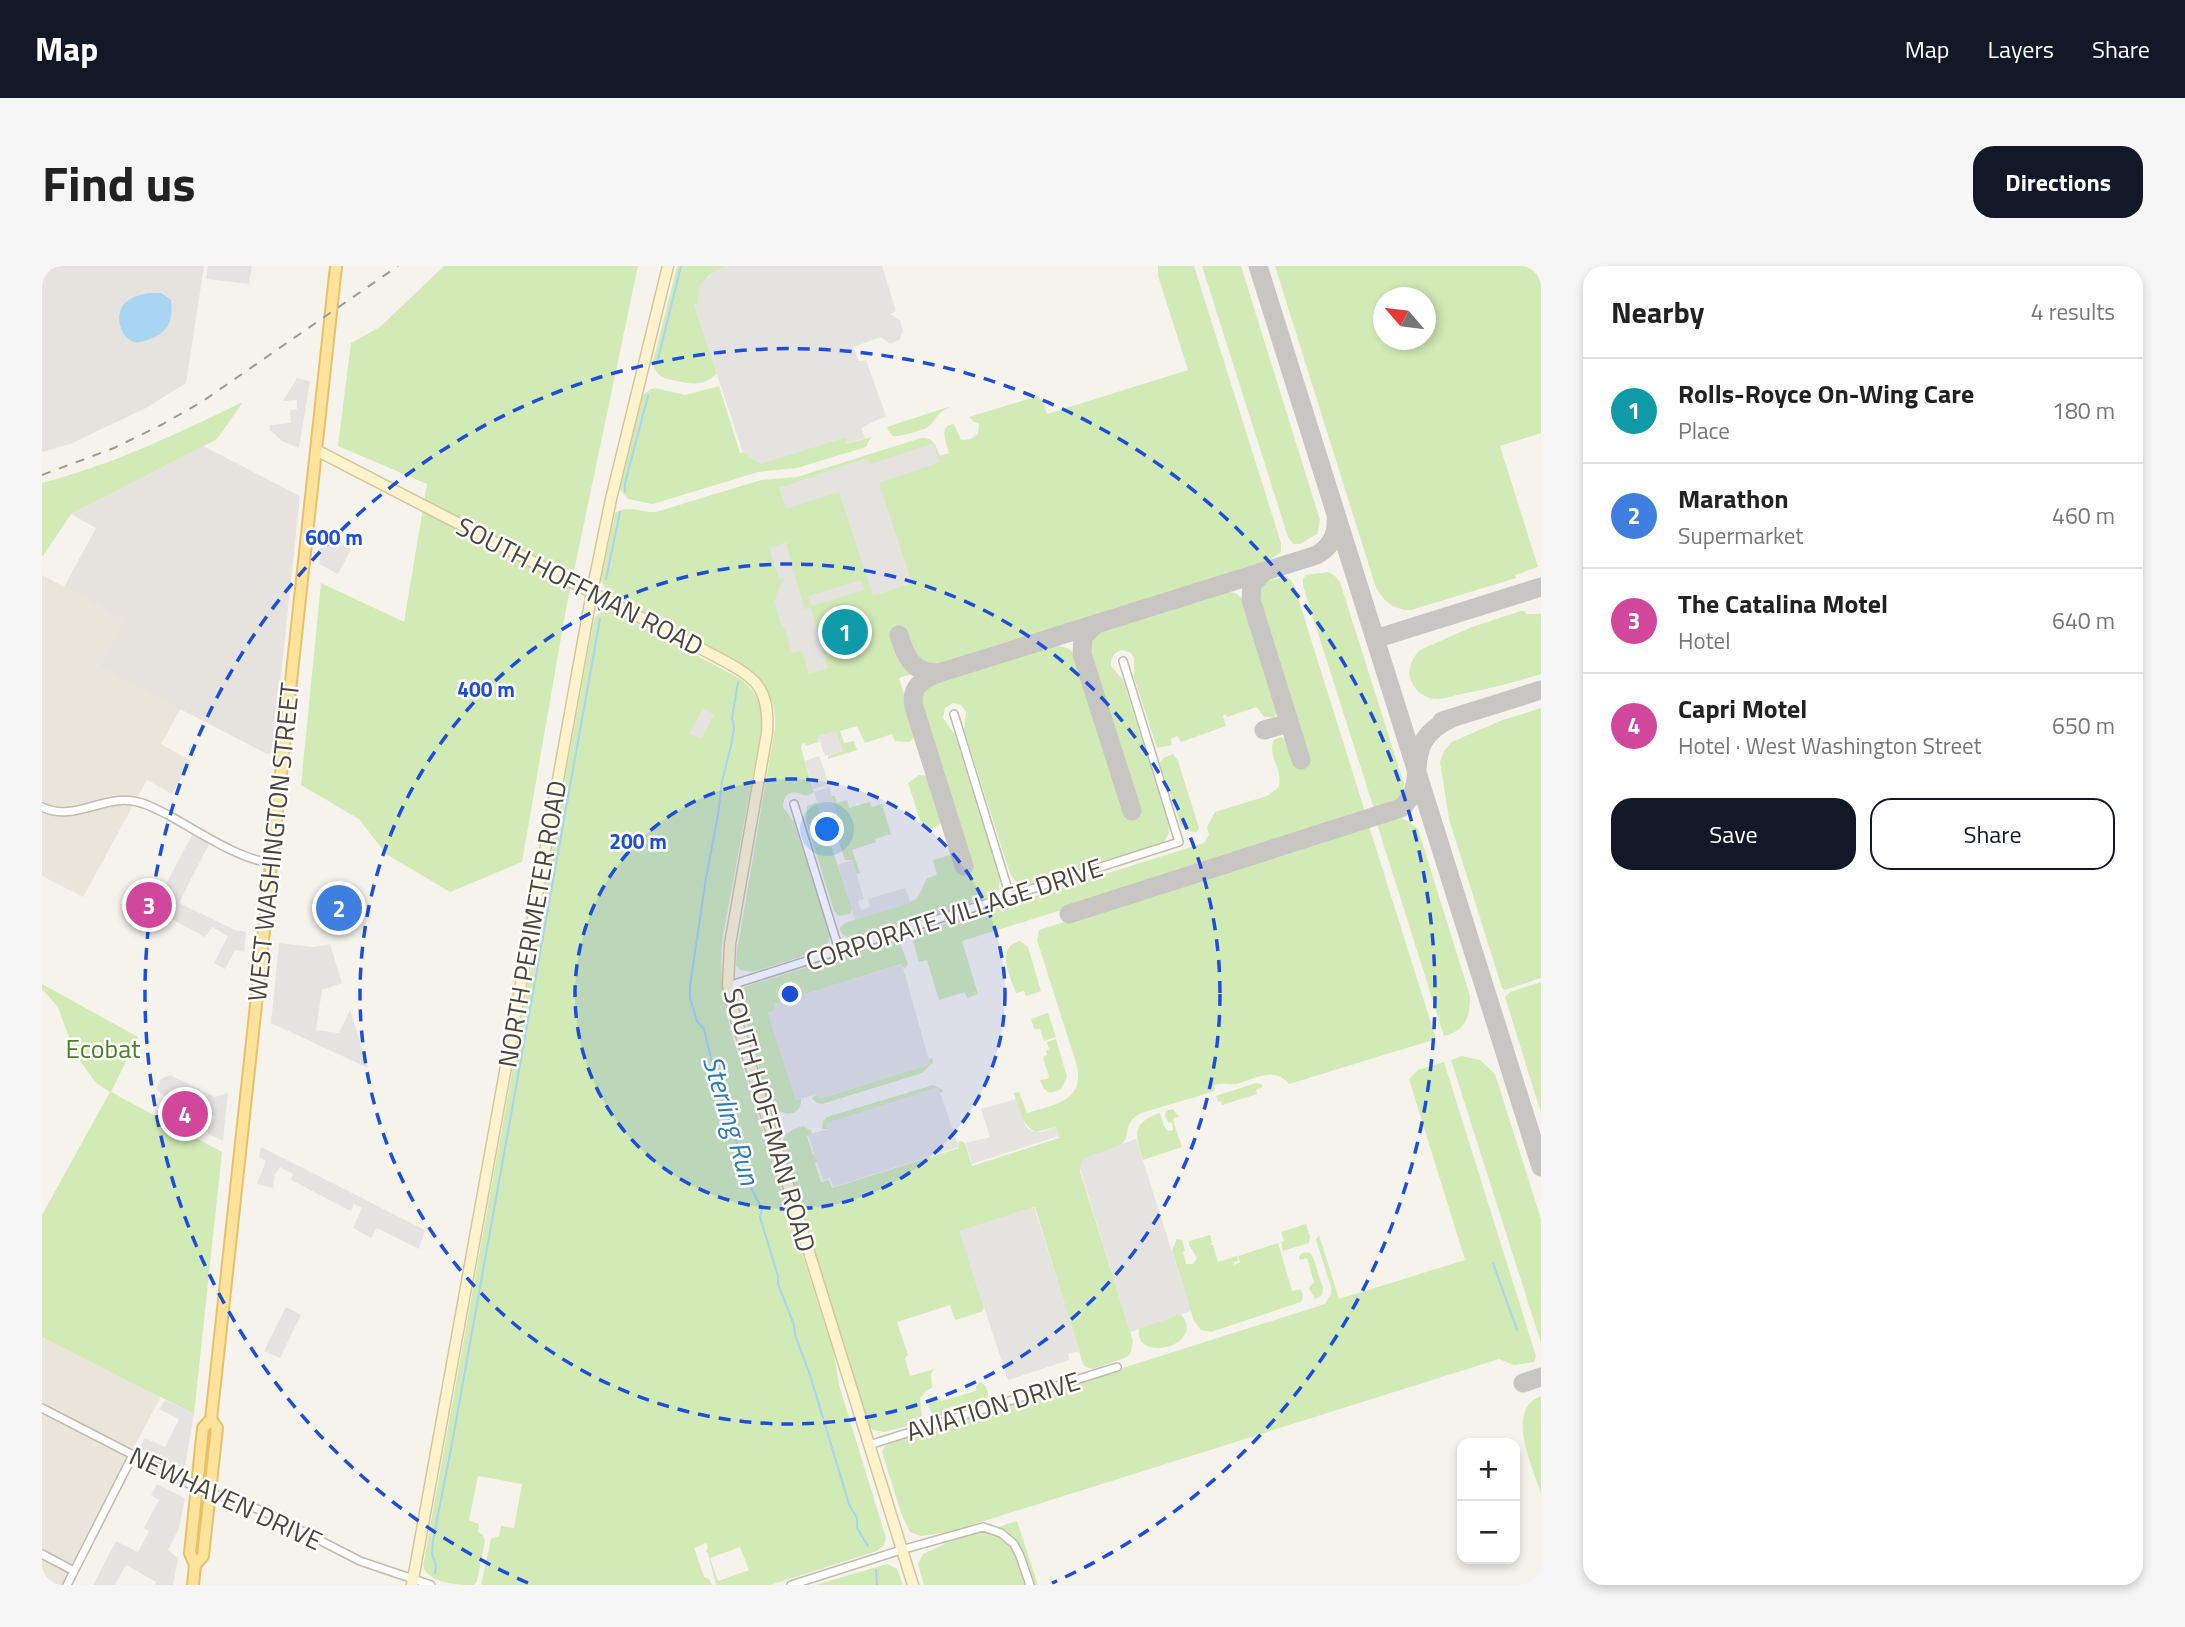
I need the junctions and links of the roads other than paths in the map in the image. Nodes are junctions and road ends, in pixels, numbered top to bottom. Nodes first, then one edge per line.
1 (336, 266) edge
2 (668, 266) edge
3 (316, 450) junction
4 (592, 592) junction
5 (1123, 661) dead end
6 (954, 714) dead end
7 (794, 804) dead end
8 (42, 807) edge
9 (271, 863) junction
10 (1010, 896) junction
11 (839, 950) junction
12 (729, 986) junction
13 (1117, 1367) dead end
14 (42, 1408) edge
15 (211, 1419) junction
16 (869, 1445) junction
17 (133, 1455) junction
18 (197, 1488) junction
19 (210, 1493) junction
20 (901, 1550) junction
21 (42, 1555) edge
22 (195, 1565) junction
23 (74, 1571) junction
24 (412, 1582) edge
25 (67, 1585) edge
26 (193, 1585) edge
27 (431, 1585) edge
28 (791, 1585) edge
29 (913, 1585) edge
30 (1030, 1585) edge

1 - 3 main road, WEST WASHINGTON STREET
2 - 4 street, NORTH PERIMETER ROAD
3 - 4 street, SOUTH HOFFMAN ROAD
3 - 9 main road, WEST WASHINGTON STREET
4 - 12 street, SOUTH HOFFMAN ROAD
4 - 24 street, NORTH PERIMETER ROAD
5 - 10 street, CORPORATE VILLAGE DRIVE
6 - 10 street
7 - 11 street
8 - 9 street
9 - 15 main road, WEST WASHINGTON STREET
10 - 11 street, CORPORATE VILLAGE DRIVE
11 - 12 street, CORPORATE VILLAGE DRIVE
12 - 16 street, SOUTH HOFFMAN ROAD
13 - 16 street, AVIATION DRIVE
14 - 17 street, NEWHAVEN DRIVE
15 - 18 main road, WEST WASHINGTON STREET
15 - 19 main road, WEST WASHINGTON STREET
16 - 20 street, SOUTH HOFFMAN ROAD
17 - 18 street, NEWHAVEN DRIVE
17 - 23 street
18 - 19 street, NEWHAVEN DRIVE
18 - 22 main road, WEST WASHINGTON STREET
19 - 22 main road, WEST WASHINGTON STREET
19 - 24 street, NEWHAVEN DRIVE
20 - 28 street
20 - 29 street, SOUTH HOFFMAN ROAD
20 - 30 street
21 - 23 street
22 - 26 main road, WEST WASHINGTON STREET
23 - 25 street
24 - 27 street, NEWHAVEN DRIVE

